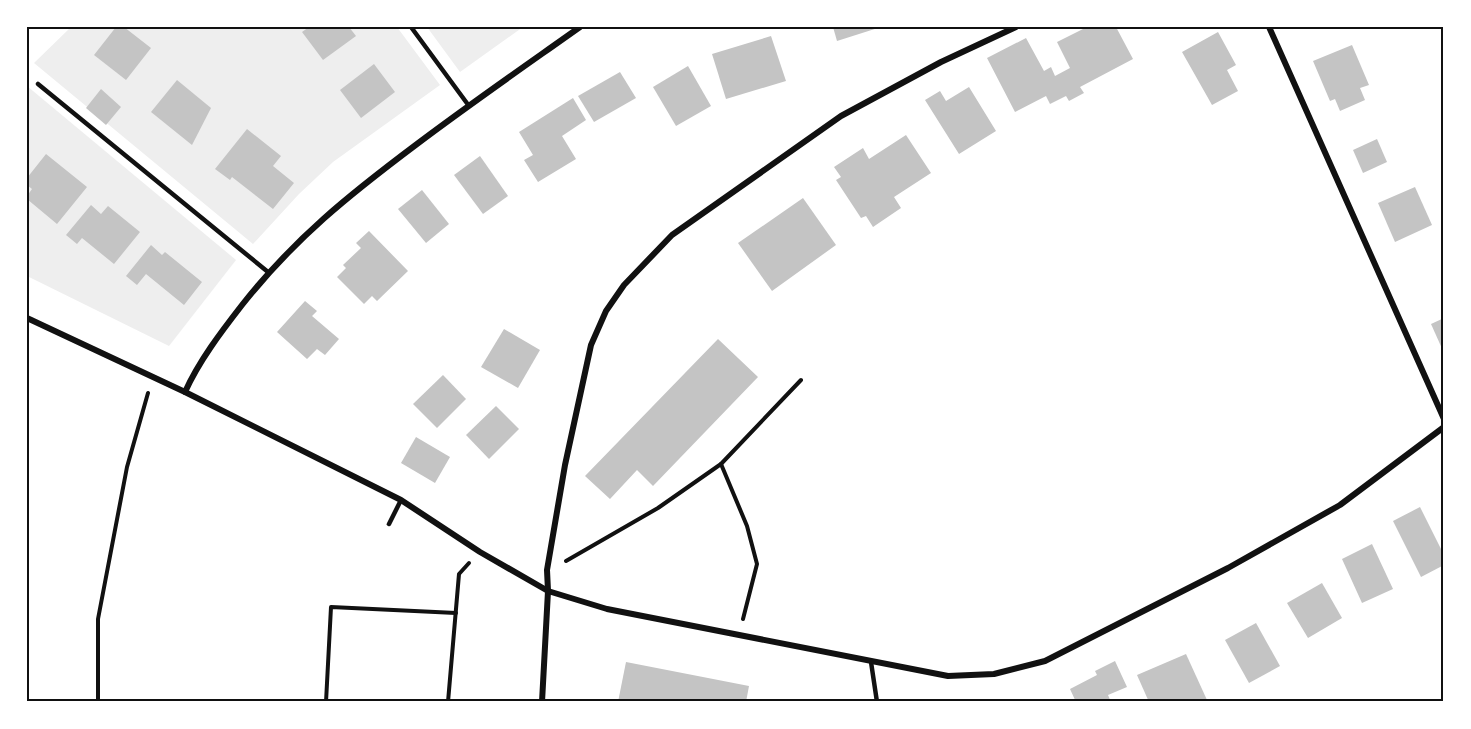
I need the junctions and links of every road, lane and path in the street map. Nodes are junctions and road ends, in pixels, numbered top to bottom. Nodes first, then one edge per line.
1 (411, 27) edge
2 (580, 27) edge
3 (1016, 27) edge
4 (1269, 27) edge
5 (38, 84) dead end
6 (469, 105) junction
7 (268, 272) junction
8 (27, 318) edge
9 (156, 379) junction
10 (801, 380) dead end
11 (185, 392) junction
12 (1444, 419) edge
13 (1444, 427) edge
14 (722, 464) junction
15 (401, 500) junction
16 (389, 524) dead end
17 (480, 552) junction
18 (547, 570) junction
19 (548, 591) junction
20 (748, 599) dead end
21 (456, 613) junction
22 (871, 662) junction
23 (98, 702) edge
24 (326, 702) edge
25 (448, 702) edge
26 (542, 702) edge
27 (878, 702) edge

1 - 6 lane
2 - 6 street
3 - 18 street
4 - 12 street
5 - 7 lane
6 - 7 street
7 - 11 street
8 - 9 street
9 - 11 street
9 - 23 path
10 - 14 path
11 - 15 street
13 - 22 street
14 - 18 path
14 - 20 path
15 - 16 lane
15 - 17 street
17 - 19 street
17 - 21 path
18 - 19 street
19 - 22 street
19 - 26 street
21 - 24 path
21 - 25 path
22 - 27 lane

